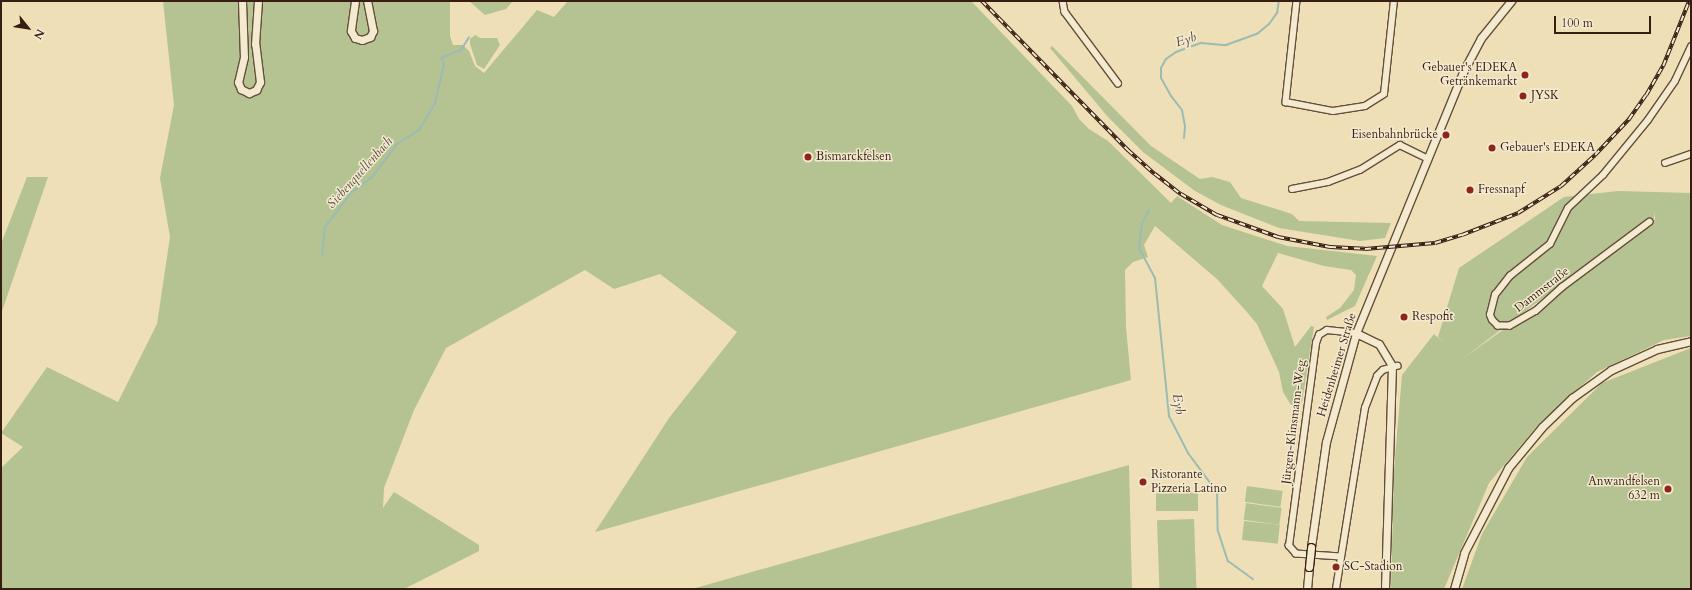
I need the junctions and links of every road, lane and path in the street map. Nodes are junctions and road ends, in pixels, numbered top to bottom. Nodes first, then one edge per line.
1 (242, 1) edge
2 (258, 1) edge
3 (355, 1) edge
4 (367, 1) edge
5 (1063, 1) edge
6 (1297, 1) edge
7 (1394, 1) edge
8 (1511, 1) edge
9 (1691, 47) edge
10 (1118, 83) dead end
11 (1691, 154) edge
12 (1427, 158) junction
13 (1665, 163) dead end
14 (1292, 189) dead end
15 (1650, 222) dead end
16 (1356, 333) junction
17 (1691, 341) edge
18 (1394, 366) junction
19 (1341, 557) junction
20 (1307, 589) edge
21 (1336, 589) edge
22 (1385, 589) edge
23 (1454, 589) edge

1 - 2 street
3 - 4 street
5 - 10 street
6 - 7 street
8 - 12 street, Heidenheimer Straße
9 - 15 street, Dammstraße
11 - 13 street
12 - 14 street
12 - 16 street, Heidenheimer Straße
16 - 18 street
16 - 19 street, Jürgen-Klinsmann-Weg
16 - 20 street, Heidenheimer Straße, bridge
17 - 23 street
18 - 19 street
18 - 22 street
19 - 21 street

